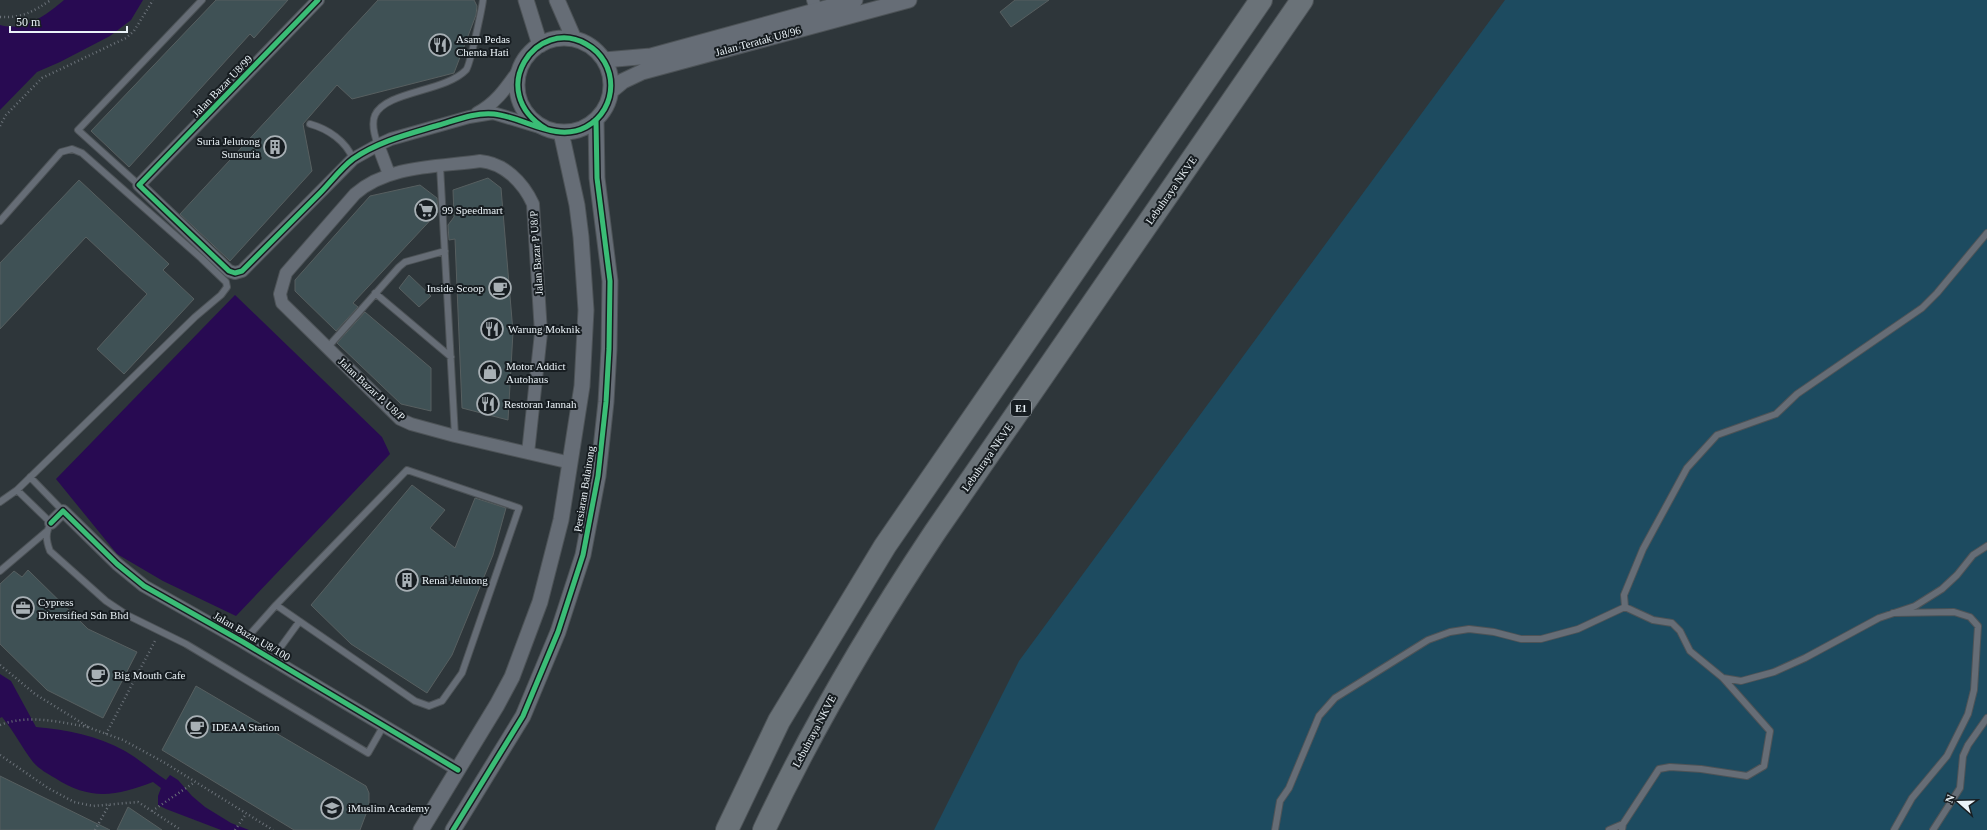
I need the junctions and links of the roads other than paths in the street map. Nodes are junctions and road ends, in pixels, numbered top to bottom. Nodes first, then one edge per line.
1 (202, 0) edge
2 (318, 0) edge
3 (483, 0) edge
4 (526, 0) edge
5 (557, 0) edge
6 (855, 0) edge
7 (909, 0) edge
8 (1262, 0) edge
9 (1302, 0) edge
10 (817, 11) edge
11 (574, 39) junction
12 (540, 45) junction
13 (604, 60) junction
14 (521, 67) junction
15 (611, 91) junction
16 (469, 117) junction
17 (596, 120) junction
18 (310, 124) dead end
19 (554, 131) junction
20 (378, 145) junction
21 (352, 159) junction
22 (440, 166) junction
23 (389, 174) junction
24 (139, 185) junction
25 (0, 221) edge
26 (1987, 233) edge
27 (445, 251) junction
28 (282, 283) joint
29 (375, 293) junction
30 (327, 348) junction
31 (451, 357) junction
32 (455, 436) junction
33 (528, 453) junction
34 (571, 463) junction
35 (30, 478) junction
36 (17, 490) junction
37 (0, 502) edge
38 (63, 511) junction
39 (49, 527) junction
40 (1987, 546) edge
41 (0, 571) edge
42 (276, 605) junction
43 (1625, 607) junction
44 (1893, 613) junction
45 (299, 622) junction
46 (243, 642) junction
47 (272, 659) junction
48 (1724, 678) junction
49 (1987, 718) edge
50 (384, 725) junction
51 (458, 770) junction
52 (1622, 827) edge
53 (421, 830) edge
54 (453, 830) edge
55 (727, 830) edge
56 (764, 830) edge
57 (1275, 830) edge
58 (1609, 830) edge
59 (1894, 830) edge
60 (1933, 830) edge

1 - 24 lane
2 - 24 street, Jalan Bazar U8/99
3 - 20 lane
4 - 12 street
5 - 11 street
6 - 10 street, Jalan Teratak U8/96
7 - 10 street, Jalan Teratak U8/96
8 - 55 highway
9 - 56 highway, Lebuhraya NKVE / E1
10 - 13 street, Jalan Teratak U8/96
10 - 15 street, Jalan Teratak U8/96
11 - 12 street
11 - 13 street
12 - 14 street
13 - 15 street
14 - 16 street
14 - 19 street
15 - 17 street
16 - 19 street
16 - 20 street
17 - 19 street
17 - 54 street, Persiaran Balairong
18 - 21 lane
19 - 34 street, Persiaran Balairong
20 - 21 street
20 - 23 street
21 - 24 street
22 - 23 street, Jalan Bazar P U8/P
22 - 27 lane
22 - 33 street, Jalan Bazar P U8/P
23 - 28 street, Jalan Bazar P U8/P
25 - 35 lane
26 - 43 lane
27 - 29 lane
27 - 31 lane
28 - 30 street, Jalan Bazar P. U8/P
29 - 30 lane
29 - 31 lane
30 - 32 street, Jalan Bazar P. U8/P
31 - 32 lane
32 - 33 street, Jalan Bazar P. U8/P
33 - 34 street, Jalan Bazar P. U8/P
34 - 51 street, Persiaran Balairong
35 - 36 lane
35 - 38 lane
36 - 37 lane
36 - 39 lane
38 - 39 street
38 - 46 street, Jalan Bazar U8/100
39 - 41 lane
39 - 50 lane
40 - 44 lane
42 - 45 lane
42 - 45 lane
42 - 46 lane
43 - 48 lane
43 - 57 lane
44 - 48 lane
44 - 59 lane
45 - 47 lane
46 - 47 street, Jalan Bazar U8/100
47 - 50 street, Jalan Bazar U8/100
48 - 52 lane
49 - 60 lane
50 - 51 street, Jalan Bazar U8/100
51 - 53 street, Persiaran Balairong
52 - 58 lane

